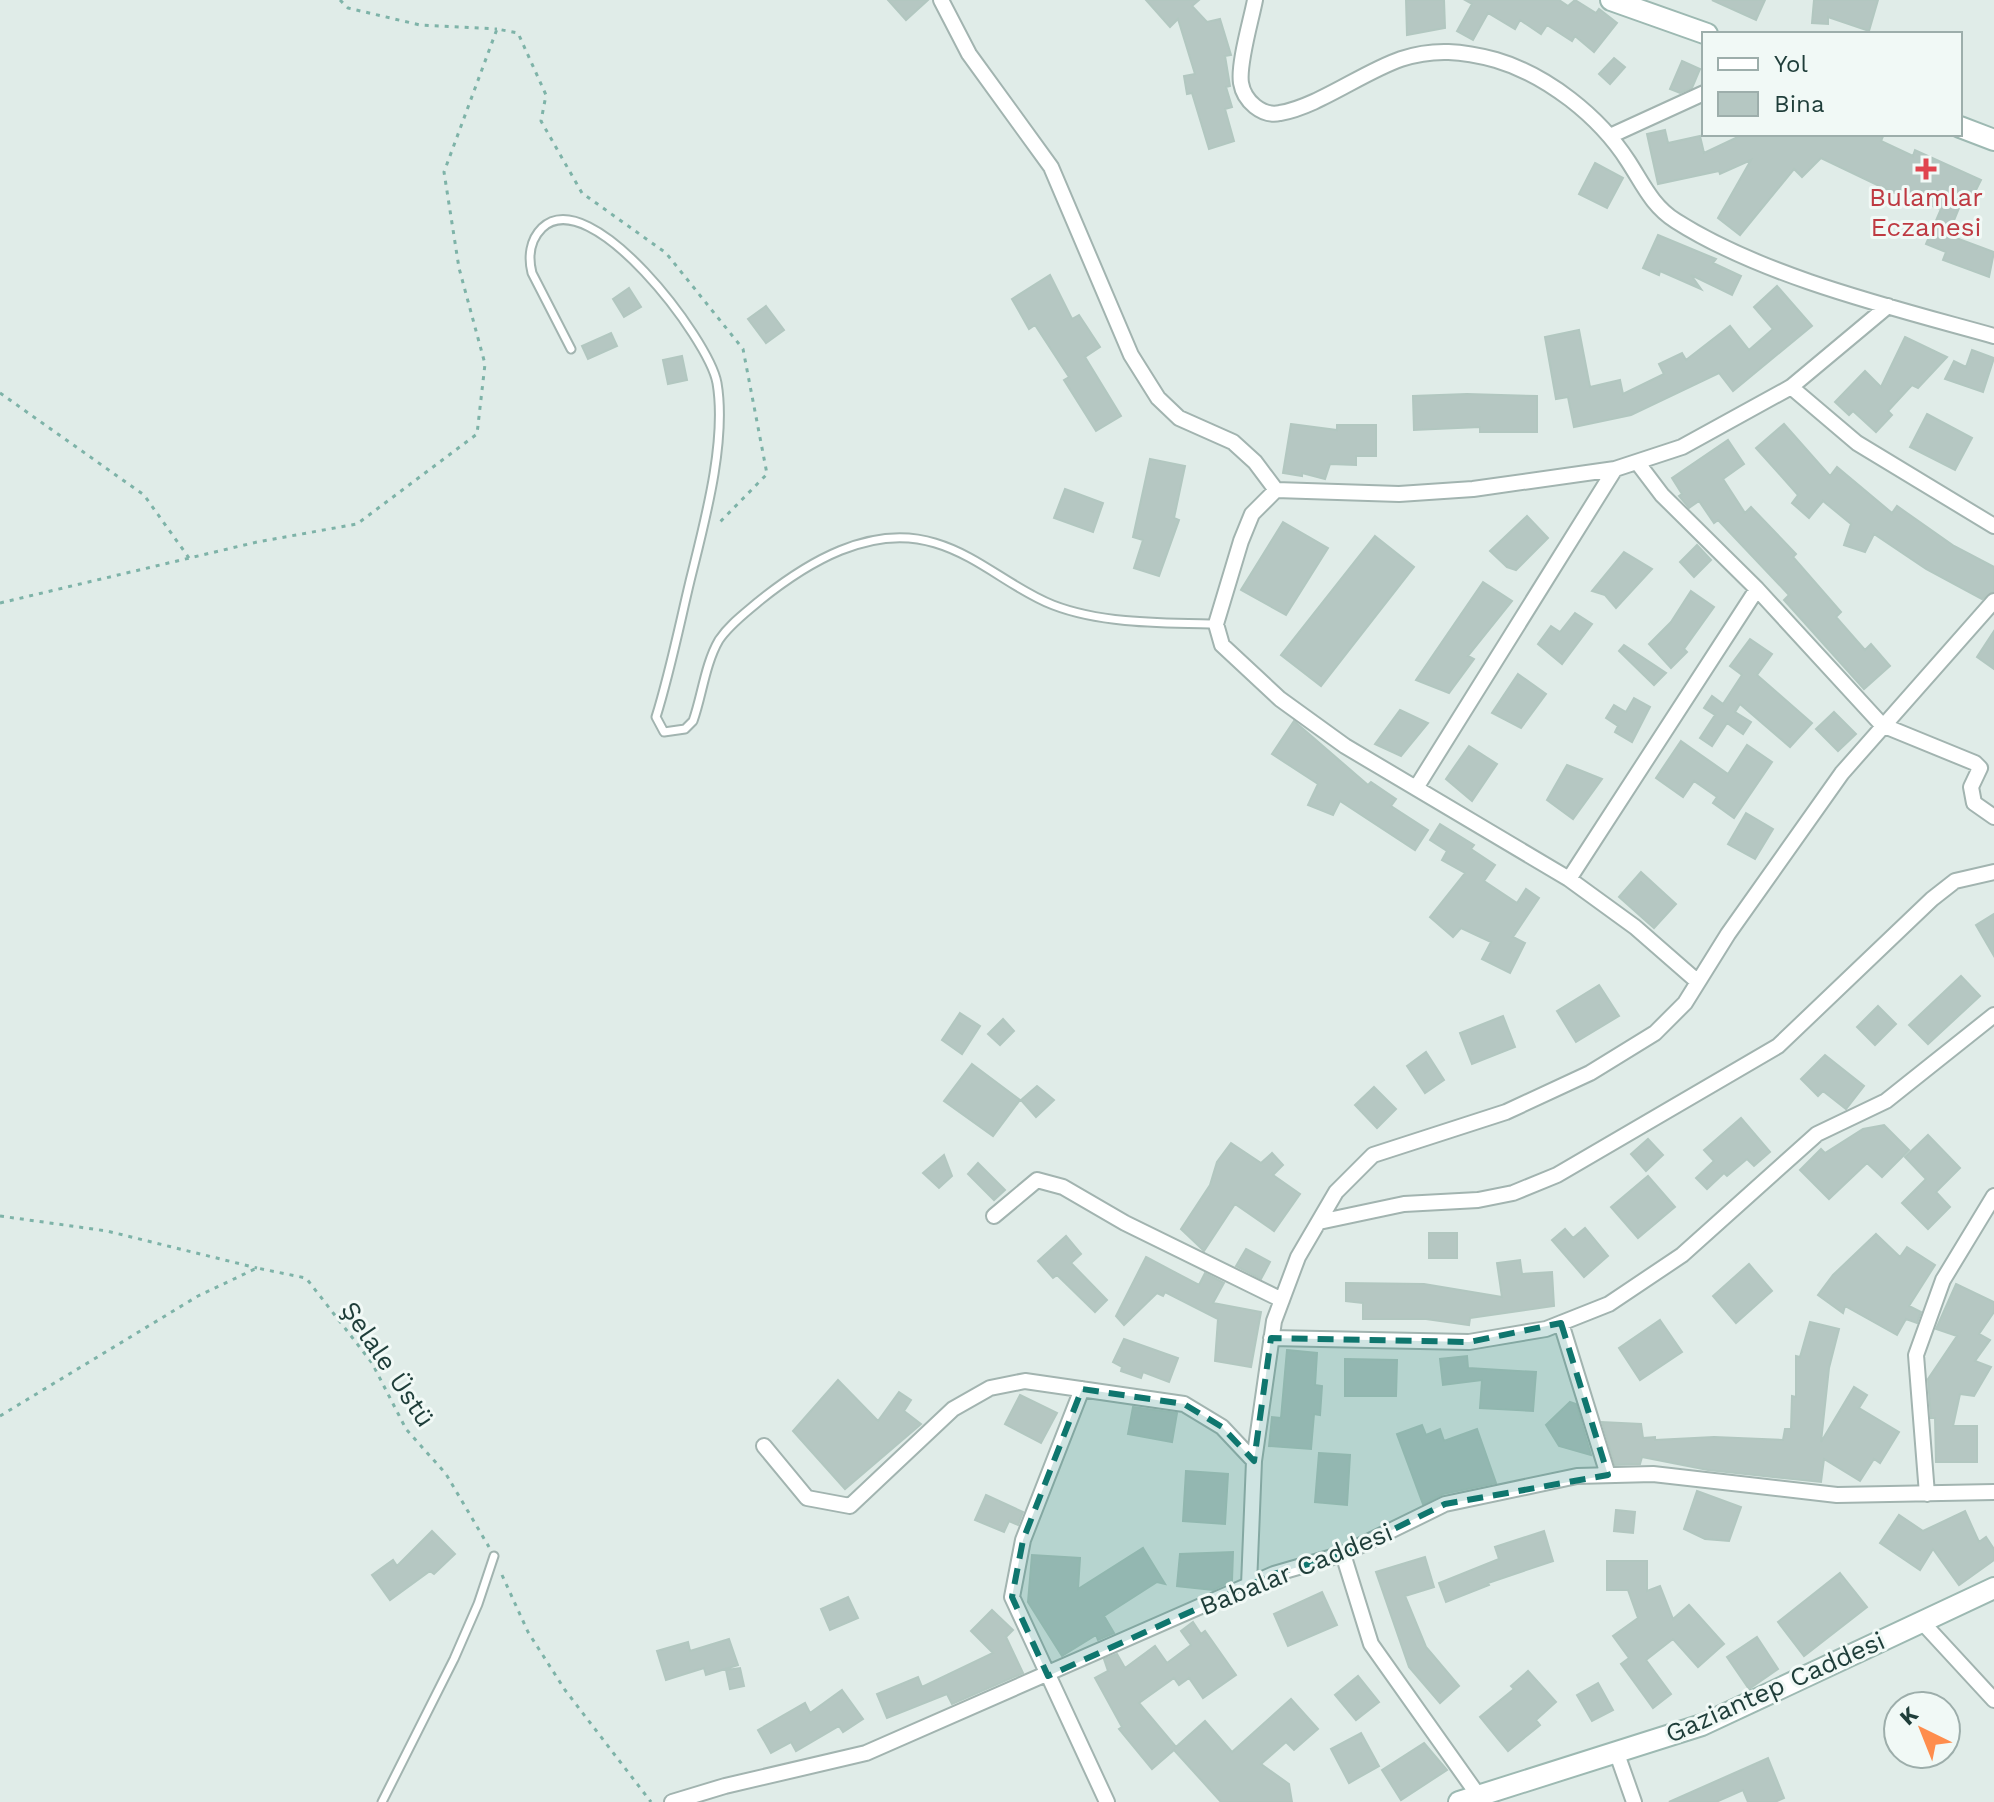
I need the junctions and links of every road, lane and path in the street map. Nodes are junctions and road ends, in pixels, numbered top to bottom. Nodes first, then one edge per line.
1 (340, 0) edge
2 (941, 0) edge
3 (1255, 0) edge
4 (1611, 0) edge
5 (497, 29) junction
6 (1702, 32) edge
7 (1702, 94) edge
8 (1962, 128) edge
9 (1610, 136) junction
10 (1994, 140) edge
11 (1888, 306) junction
12 (1994, 336) edge
13 (571, 349) dead end
14 (1791, 387) junction
15 (0, 393) edge
16 (1637, 462) junction
17 (1615, 469) junction
18 (1276, 490) junction
19 (1994, 526) edge
20 (702, 540) junction
21 (189, 558) junction
22 (1757, 589) junction
23 (0, 603) edge
24 (1993, 605) edge
25 (1216, 624) junction
26 (1882, 725) junction
27 (1416, 788) junction
28 (1994, 817) edge
29 (1994, 872) edge
30 (1569, 879) junction
31 (1698, 982) junction
32 (1994, 1015) edge
33 (1994, 1196) edge
34 (0, 1216) edge
35 (994, 1216) dead end
36 (1319, 1222) junction
37 (257, 1268) junction
38 (1282, 1300) junction
39 (1561, 1323) junction
40 (1271, 1338) junction
41 (1082, 1389) junction
42 (0, 1416) edge
43 (764, 1446) dead end
44 (1254, 1461) junction
45 (1608, 1475) junction
46 (1994, 1492) edge
47 (1927, 1494) junction
48 (1343, 1554) junction
49 (494, 1556) junction
50 (1249, 1585) junction
51 (1994, 1588) edge
52 (1922, 1622) junction
53 (1048, 1676) junction
54 (1994, 1700) edge
55 (1616, 1751) junction
56 (1469, 1798) edge
57 (382, 1802) edge
58 (651, 1802) edge
59 (672, 1802) edge
60 (1107, 1802) edge
61 (1634, 1802) edge

1 - 5 path
2 - 18 street
3 - 9 street
4 - 6 main road
5 - 20 path
5 - 21 path
7 - 9 street
8 - 10 main road
9 - 11 street
11 - 12 street
11 - 14 street
13 - 20 lane
14 - 16 street
14 - 19 street
15 - 21 path
16 - 17 street
16 - 22 street
17 - 18 street
17 - 27 street
18 - 25 street
20 - 25 lane
21 - 23 path
22 - 26 street
22 - 30 street
24 - 26 street
25 - 27 street
26 - 28 street
26 - 31 street
27 - 30 street
29 - 36 street
30 - 31 street
31 - 36 street
32 - 39 street
33 - 47 street
34 - 37 path, Şelale Üstü
35 - 38 street
36 - 38 street
37 - 42 path
37 - 49 path, Şelale Üstü
38 - 40 street
39 - 40 street
39 - 45 street
40 - 44 street
41 - 43 street
41 - 44 street
41 - 53 street
44 - 50 street
45 - 47 street, Babalar Caddesi
45 - 48 street, Babalar Caddesi
46 - 47 street, Babalar Caddesi
48 - 50 street, Babalar Caddesi
48 - 56 street
49 - 57 lane
49 - 58 path, Şelale Üstü
50 - 53 street, Babalar Caddesi
51 - 52 main road, Gaziantep Caddesi
52 - 54 street
52 - 55 main road, Gaziantep Caddesi
53 - 59 street, Babalar Caddesi
53 - 60 street
55 - 56 main road, Gaziantep Caddesi
55 - 61 street

